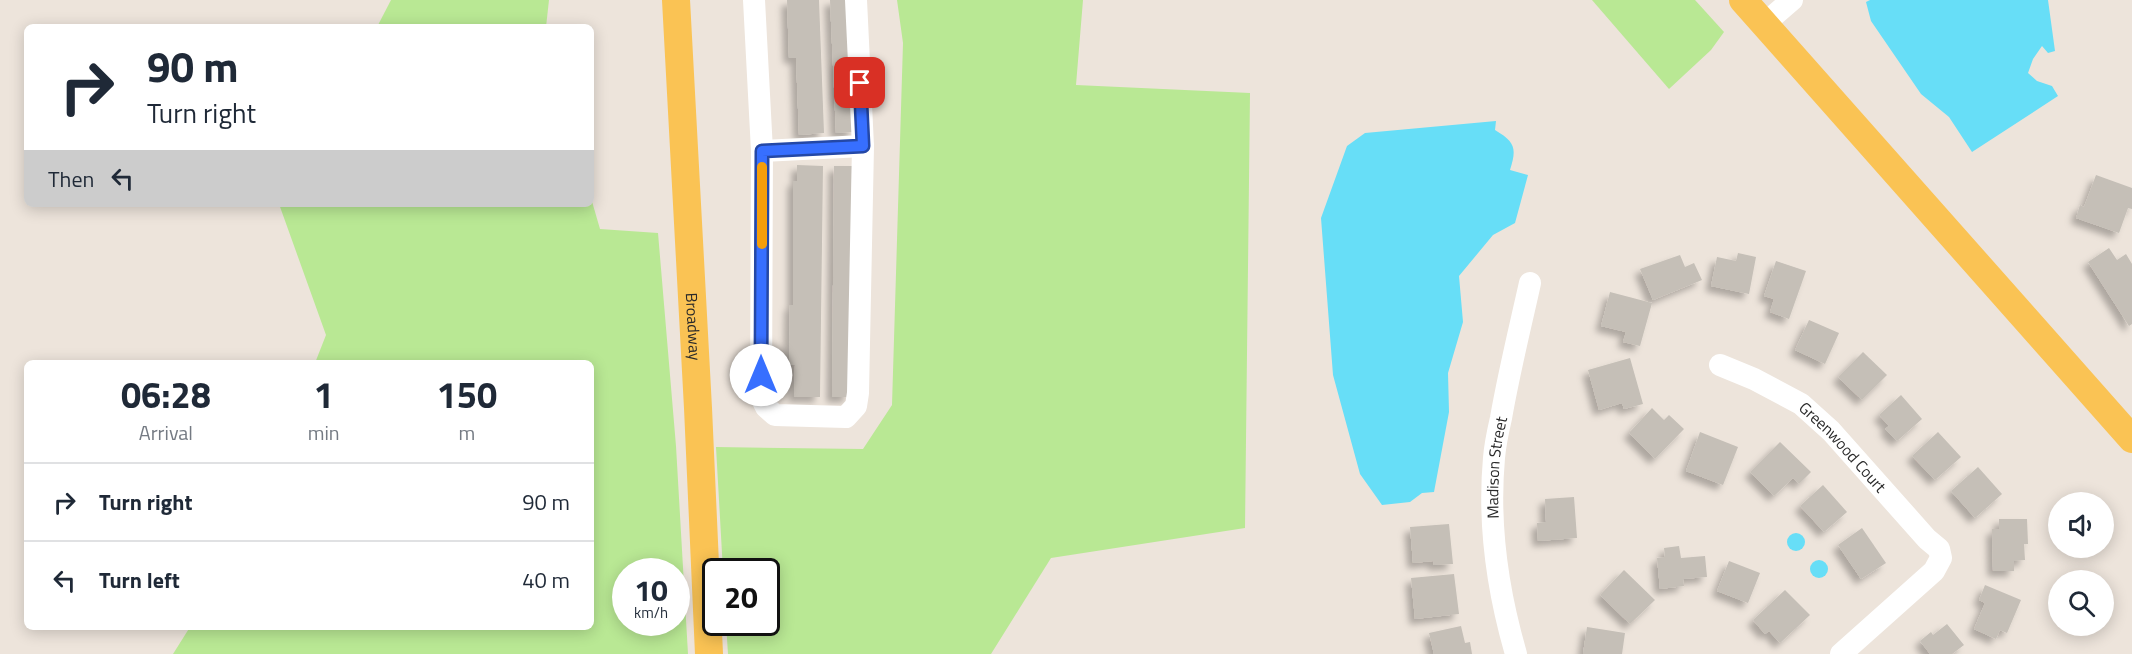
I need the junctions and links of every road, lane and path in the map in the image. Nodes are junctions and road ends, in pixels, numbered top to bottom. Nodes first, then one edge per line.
1 (676, 0) edge
2 (754, 0) edge
3 (856, 0) edge
4 (1792, 0) edge
5 (1755, 8) edge
6 (863, 146) junction
7 (762, 151) junction
8 (1530, 283) dead end
9 (1720, 365) dead end
10 (2132, 440) edge
11 (709, 654) edge
12 (1516, 654) edge
13 (1841, 654) edge

1 - 11 main road, Broadway
2 - 7 street
3 - 6 street
4 - 5 street
5 - 10 main road
6 - 7 street
6 - 7 street
8 - 12 street, Madison Street
9 - 13 street, Greenwood Court

